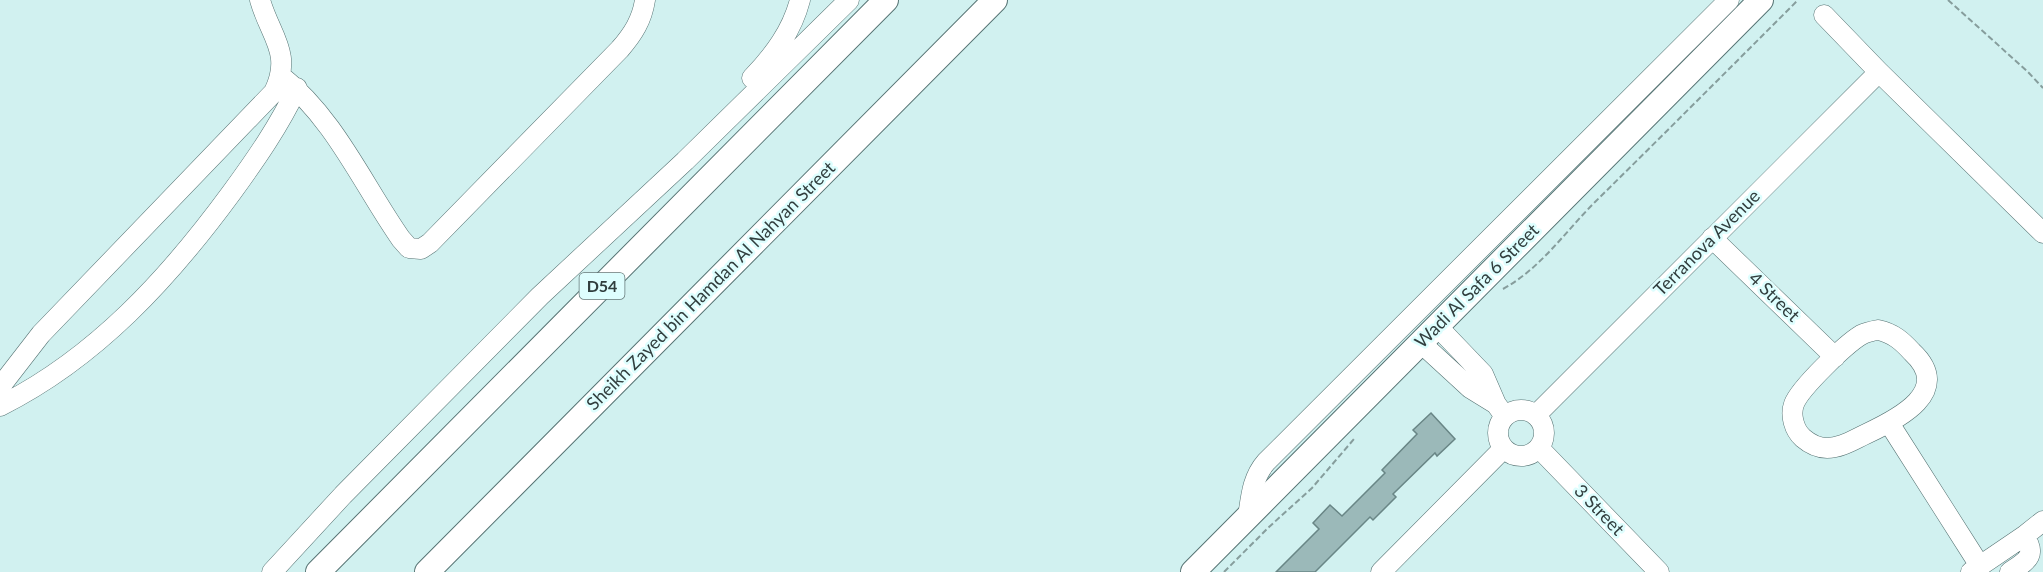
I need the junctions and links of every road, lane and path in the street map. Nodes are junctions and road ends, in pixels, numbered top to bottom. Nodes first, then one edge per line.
1 (260, 0) edge
2 (645, 0) edge
3 (800, 0) edge
4 (849, 0) edge
5 (886, 0) edge
6 (995, 0) edge
7 (1729, 0) edge
8 (1761, 0) edge
9 (1798, 0) edge
10 (1948, 0) edge
11 (1824, 15) dead end
12 (1880, 72) junction
13 (281, 76) junction
14 (297, 88) junction
15 (2043, 88) edge
16 (685, 161) junction
17 (2043, 233) edge
18 (1712, 238) junction
19 (1501, 290) dead end
20 (1437, 326) junction
21 (1421, 343) junction
22 (1460, 348) junction
23 (1835, 357) junction
24 (1444, 364) junction
25 (0, 387) edge
26 (0, 406) edge
27 (1496, 406) junction
28 (1536, 415) junction
29 (1889, 423) junction
30 (1358, 434) dead end
31 (1539, 448) junction
32 (1503, 449) junction
33 (1248, 517) junction
34 (2043, 521) edge
35 (2024, 536) junction
36 (1976, 569) edge
37 (272, 572) edge
38 (318, 572) edge
39 (427, 572) edge
40 (1193, 572) edge
41 (1224, 572) edge
42 (1382, 572) edge
43 (1659, 572) edge
44 (2010, 572) edge

1 - 13 street
2 - 14 street
3 - 16 street
4 - 16 street
5 - 38 main road, D54
6 - 39 main road, Sheikh Zayed bin Hamdan Al Nahyan Street
7 - 33 street
8 - 20 main road, Wadi Al Safa 6 Street
9 - 19 path
10 - 15 path
11 - 12 street
12 - 17 street
12 - 18 street, Terranova Avenue
13 - 14 street
13 - 25 street
14 - 26 street
16 - 37 street
18 - 23 street, 4 Street
18 - 28 street, Terranova Avenue
20 - 21 main road, Wadi Al Safa 6 Street
20 - 22 street
21 - 24 street
21 - 33 main road, Wadi Al Safa 6 Street
22 - 24 street
22 - 27 street
23 - 29 street
23 - 29 street
24 - 27 street
27 - 28 street
27 - 32 street
28 - 31 street
29 - 36 street
30 - 41 path
31 - 32 street
31 - 43 street, 3 Street
32 - 42 street
33 - 40 main road, Wadi Al Safa 6 Street
34 - 35 street
35 - 36 street
35 - 44 street

